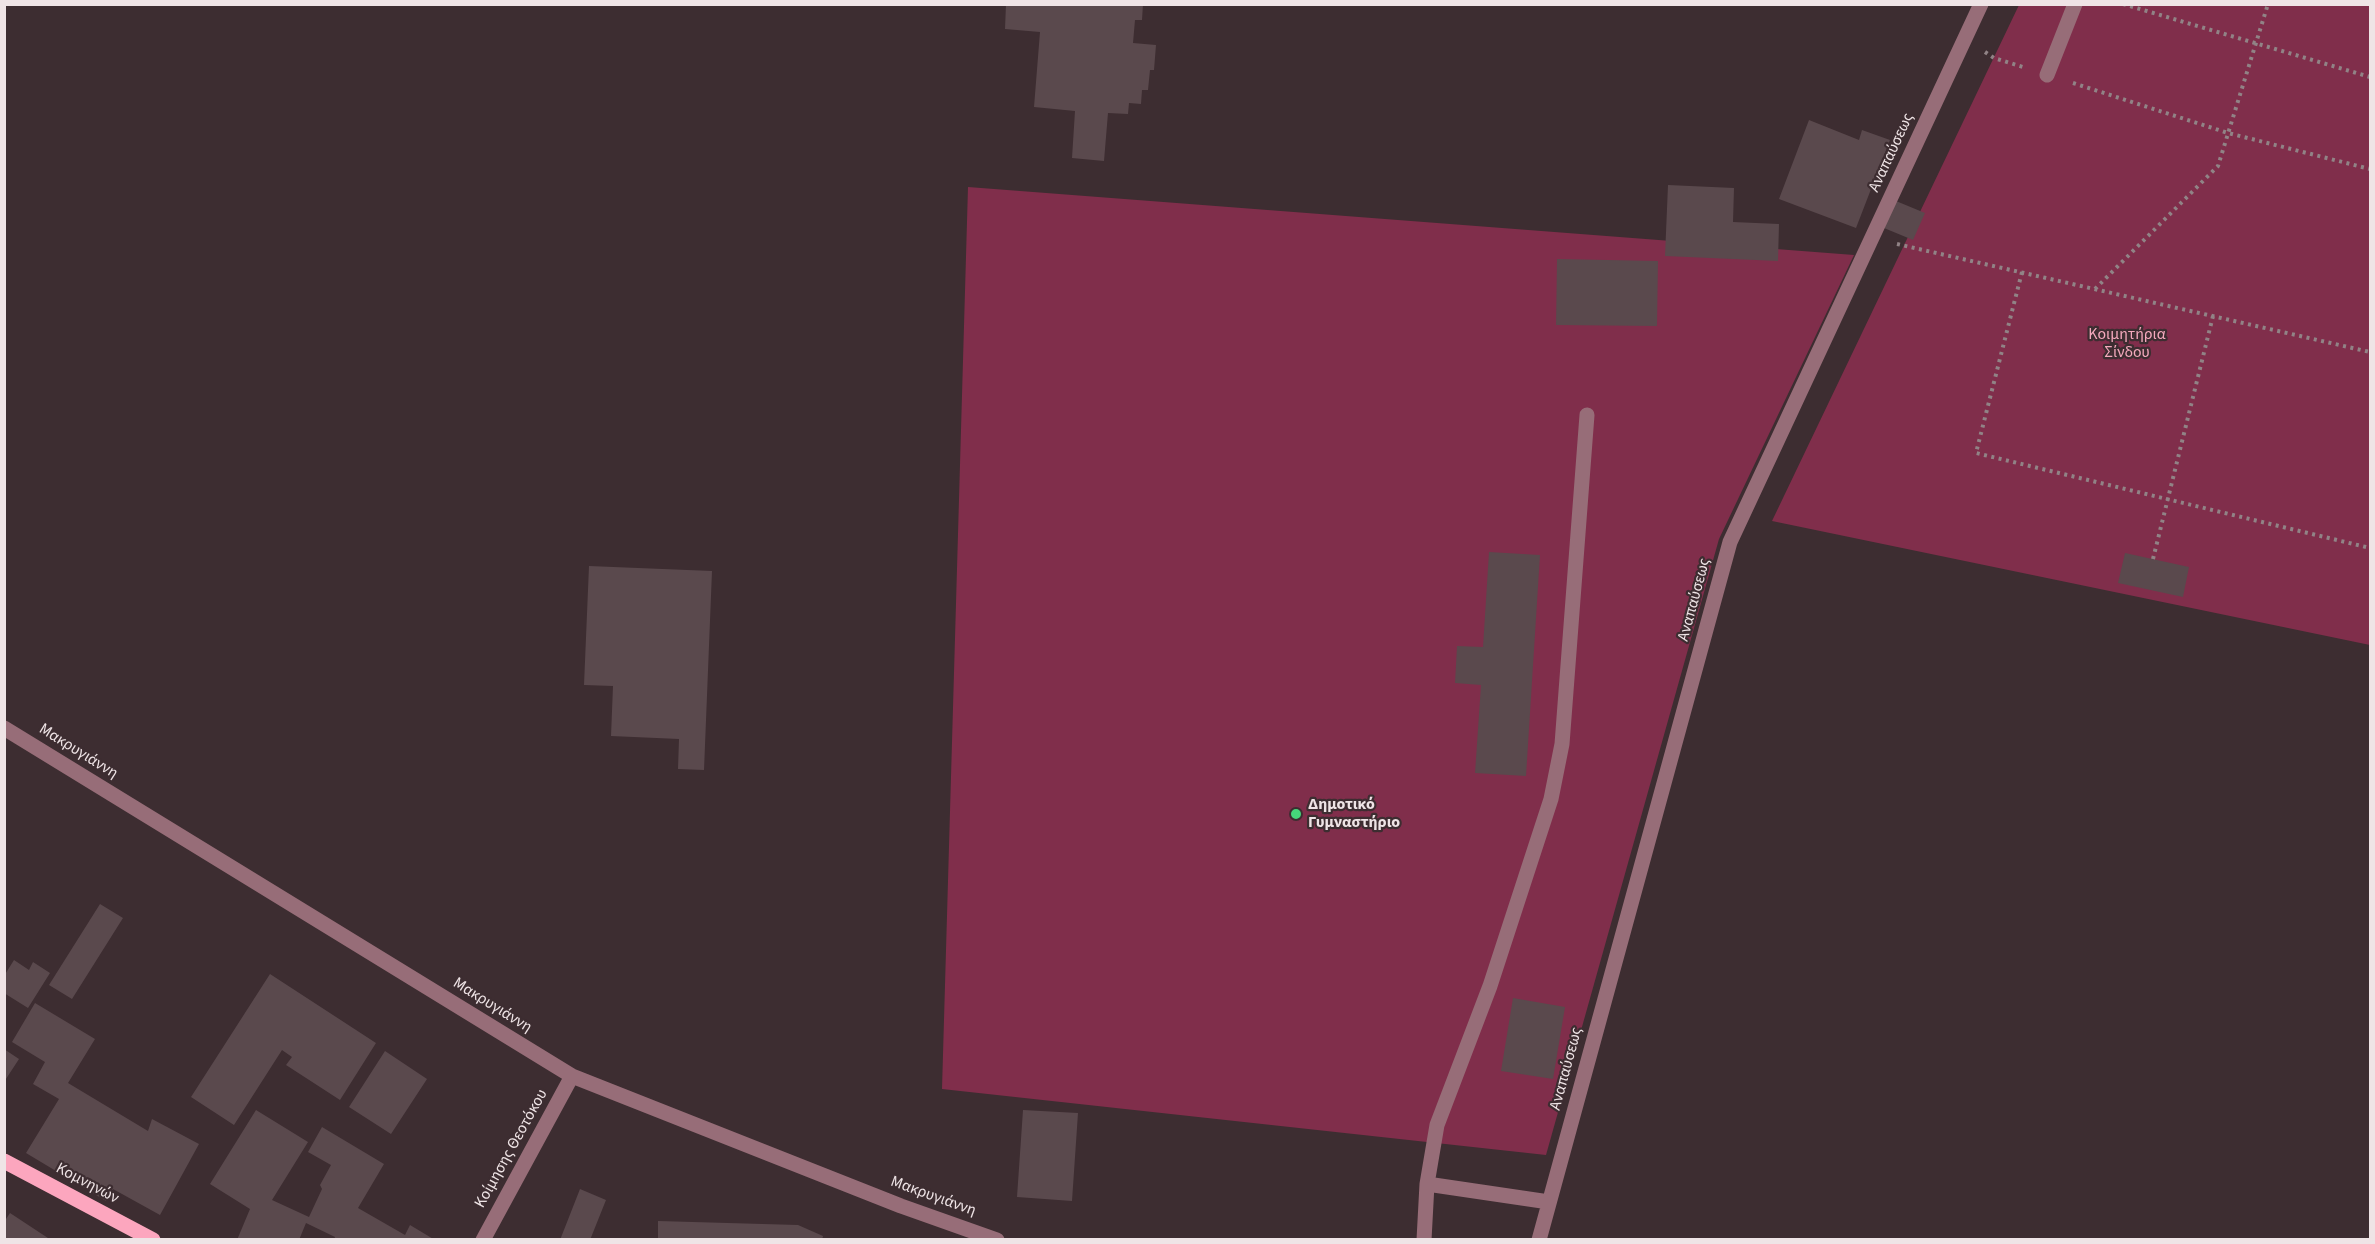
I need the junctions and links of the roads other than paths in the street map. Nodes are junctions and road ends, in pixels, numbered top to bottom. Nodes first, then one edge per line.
1 (1980, 4) edge
2 (2076, 4) edge
3 (2047, 75) road end
4 (1587, 416) dead end
5 (4, 728) edge
6 (572, 1076) junction
7 (4, 1161) edge
8 (1427, 1184) junction
9 (1549, 1202) junction
10 (153, 1239) edge
11 (483, 1239) edge
12 (997, 1239) edge
13 (1424, 1239) edge
14 (1539, 1239) edge

1 - 9 street, Αναπαύσεως
2 - 3 street
4 - 8 street
5 - 6 street, Μακρυγιάννη
6 - 11 street, Κοίμησης Θεοτόκου
6 - 12 street, Μακρυγιάννη
7 - 10 main road, Κομνηνών
8 - 9 street
8 - 13 street
9 - 14 street, Αναπαύσεως

